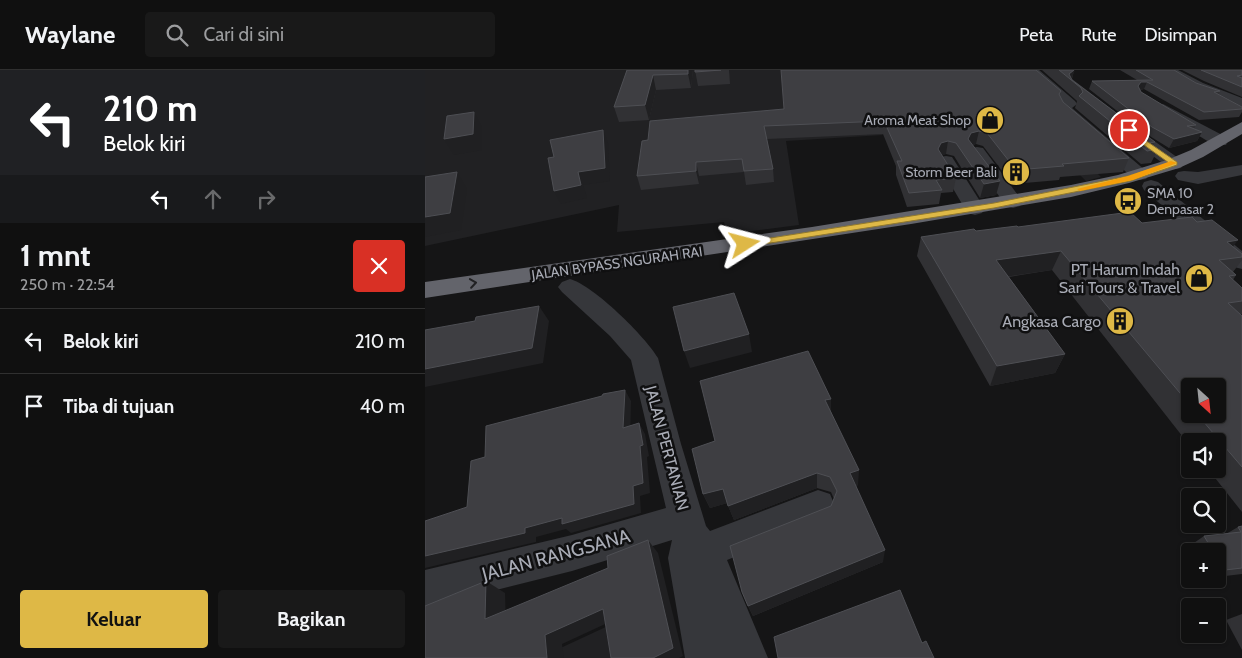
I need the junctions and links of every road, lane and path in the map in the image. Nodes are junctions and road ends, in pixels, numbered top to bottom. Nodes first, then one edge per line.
1 (1168, 70) edge
2 (1032, 71) edge
3 (1150, 100) edge
4 (1242, 102) edge
5 (1112, 118) edge
6 (1242, 127) edge
7 (1220, 142) junction
8 (1242, 150) edge
9 (976, 151) edge
10 (946, 161) edge
11 (1179, 170) junction
12 (1242, 170) edge
13 (1146, 180) junction
14 (1013, 202) junction
15 (975, 209) junction
16 (1242, 262) edge
17 (534, 283) junction
18 (570, 287) junction
19 (425, 290) edge
20 (425, 308) edge
21 (818, 506) dead end
22 (692, 541) junction
23 (425, 589) edge
24 (704, 648) edge
25 (747, 658) edge

1 - 4 street
2 - 13 street
3 - 7 street
5 - 11 street
6 - 7 highway, JALAN BYPASS NGURAH RAI
7 - 11 highway, JALAN BYPASS NGURAH RAI
8 - 11 highway, JALAN BYPASS NGURAH RAI
9 - 14 street
10 - 15 street
11 - 12 street
11 - 13 highway, JALAN BYPASS NGURAH RAI
13 - 14 highway, JALAN BYPASS NGURAH RAI
13 - 16 street
13 - 18 highway, JALAN BYPASS NGURAH RAI
14 - 15 highway, JALAN BYPASS NGURAH RAI
15 - 17 highway, JALAN BYPASS NGURAH RAI
17 - 18 highway, JALAN BYPASS NGURAH RAI
19 -> 17 highway, JALAN BYPASS NGURAH RAI
17 - 20 highway, JALAN BYPASS NGURAH RAI
18 - 22 street, JALAN PERTANIAN
21 - 22 street, JALAN RANGSANA
22 - 23 street, JALAN RANGSANA
22 - 24 street, JALAN PERTANIAN
22 - 25 street

